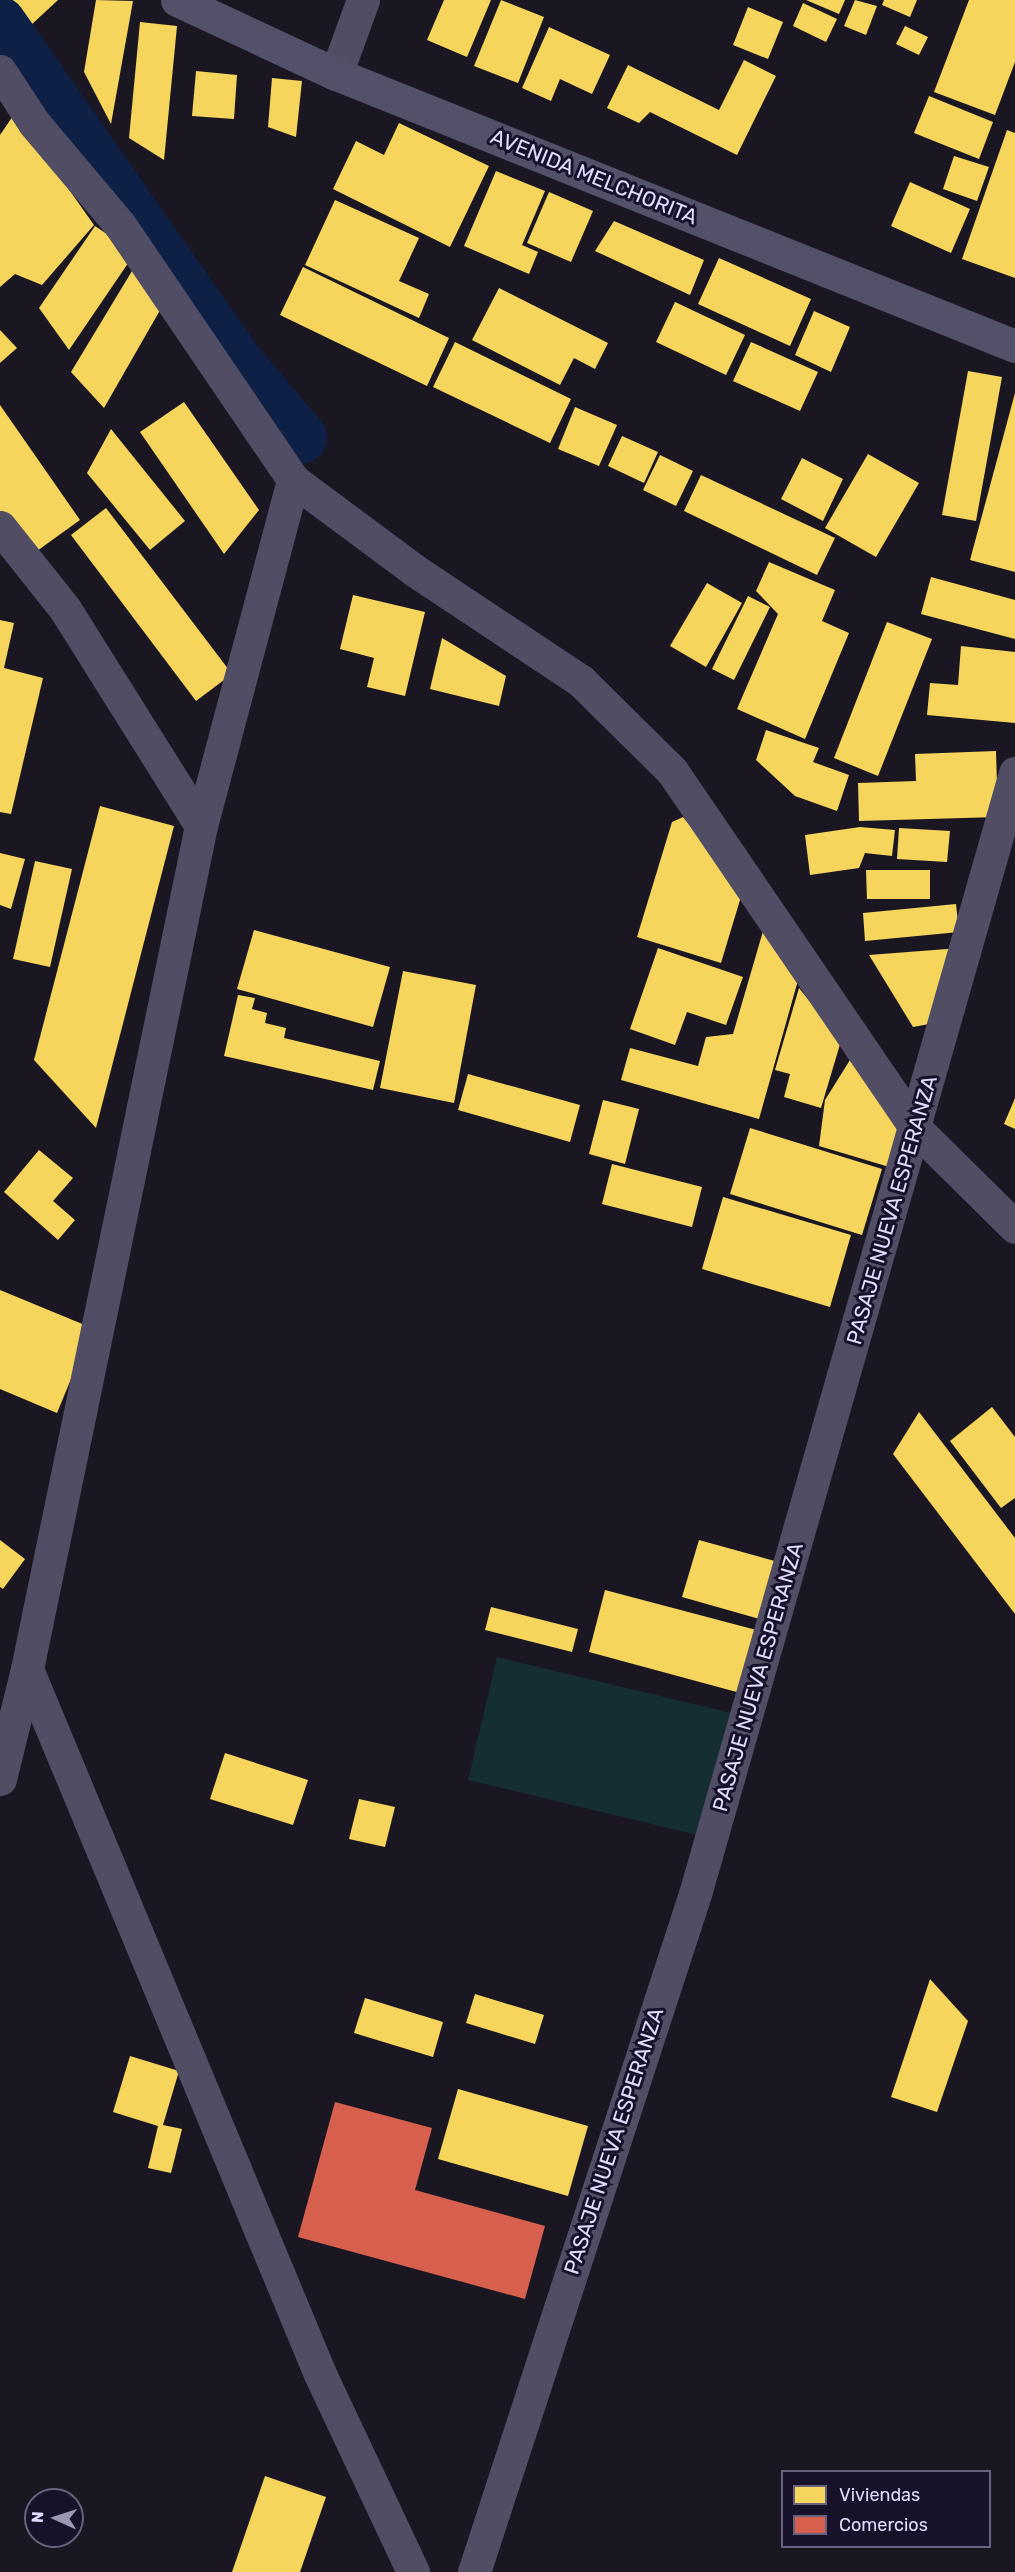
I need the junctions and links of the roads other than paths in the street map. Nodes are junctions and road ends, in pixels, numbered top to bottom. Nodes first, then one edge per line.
1 (177, 0) edge
2 (363, 0) edge
3 (0, 71) edge
4 (336, 74) junction
5 (1015, 346) edge
6 (293, 480) junction
7 (0, 527) edge
8 (1015, 773) edge
9 (201, 826) junction
10 (916, 1128) junction
11 (1013, 1222) edge
12 (27, 1669) junction
13 (0, 1779) edge
14 (413, 2572) edge
15 (474, 2572) edge

1 - 4 main road, AVENIDA MELCHORITA
2 - 4 street
3 - 6 street
4 - 5 main road, AVENIDA MELCHORITA
6 - 9 street
6 - 10 street
7 - 9 street
8 - 10 street, PASAJE NUEVA ESPERANZA
9 - 12 street
10 - 11 street
10 - 15 street, PASAJE NUEVA ESPERANZA
12 - 13 street
12 - 14 street

